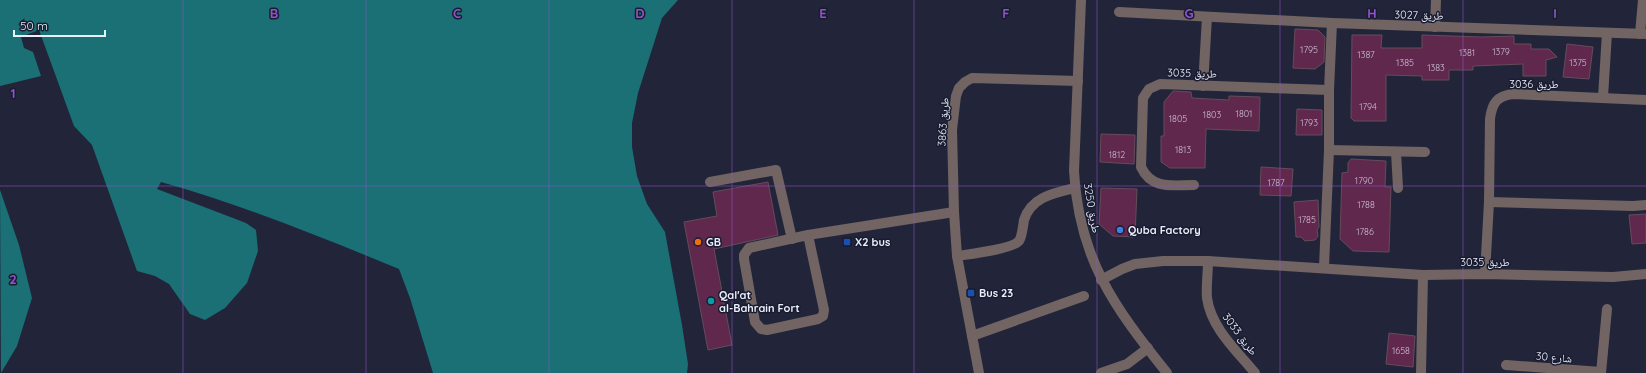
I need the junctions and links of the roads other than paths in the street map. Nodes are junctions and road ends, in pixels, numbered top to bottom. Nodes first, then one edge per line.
1 (1081, 0) edge
2 (1436, 0) edge
3 (1643, 0) edge
4 (1119, 12) dead end
5 (1207, 17) junction
6 (1332, 23) junction
7 (1436, 27) junction
8 (1607, 33) junction
9 (1643, 34) edge
10 (1078, 81) junction
11 (1203, 86) junction
12 (1329, 90) junction
13 (1603, 97) junction
14 (1646, 100) edge
15 (1329, 150) junction
16 (1396, 152) junction
17 (1425, 152) dead end
18 (710, 182) dead end
19 (1194, 185) dead end
20 (1075, 188) junction
21 (1398, 188) dead end
22 (1489, 202) junction
23 (1646, 205) edge
24 (954, 212) junction
25 (808, 235) junction
26 (792, 239) junction
27 (957, 256) junction
28 (1208, 261) junction
29 (1324, 267) junction
30 (1485, 274) junction
31 (1646, 274) edge
32 (1423, 275) junction
33 (1101, 280) junction
34 (1084, 296) dead end
35 (1607, 309) dead end
36 (972, 336) junction
37 (1148, 348) junction
38 (1506, 365) dead end
39 (978, 373) edge
40 (1101, 373) edge
41 (1167, 373) edge
42 (1255, 373) edge
43 (1421, 373) edge
44 (1601, 373) edge

1 - 10 street, طريق 3250
2 - 7 street
3 - 9 street
4 - 5 street, طريق 3027
5 - 6 street, طريق 3027
5 - 11 street
6 - 7 street, طريق 3027
6 - 12 street
7 - 8 street, طريق 3027
8 - 9 street, طريق 3027
8 - 13 street
10 - 20 street, طريق 3250
10 - 24 street, طريق 3863
11 - 12 street, طريق 3035
11 - 19 street, طريق 3035
12 - 15 street
13 - 14 street, طريق 3036
13 - 22 street, طريق 3036
15 - 16 street
15 - 29 street
16 - 17 street
16 - 21 street
18 - 26 street
20 - 27 street
20 - 33 street, طريق 3250
22 - 23 street
22 - 30 street, طريق 3036
24 - 25 street
24 - 27 street, طريق 3863
25 - 26 street
25 - 26 street
27 - 36 street, طريق 3863
28 - 29 street, طريق 3035
28 - 33 street, طريق 3035
28 - 42 street, طريق 3033
29 - 32 street, طريق 3035
30 - 31 street, طريق 3035
30 - 32 street, طريق 3035
32 - 43 street
33 - 37 street, طريق 3250
34 - 36 street
35 - 44 street, شارع 30
36 - 39 street, طريق 3863
37 - 40 street
37 - 41 street, طريق 3250
38 - 44 street, شارع 30

